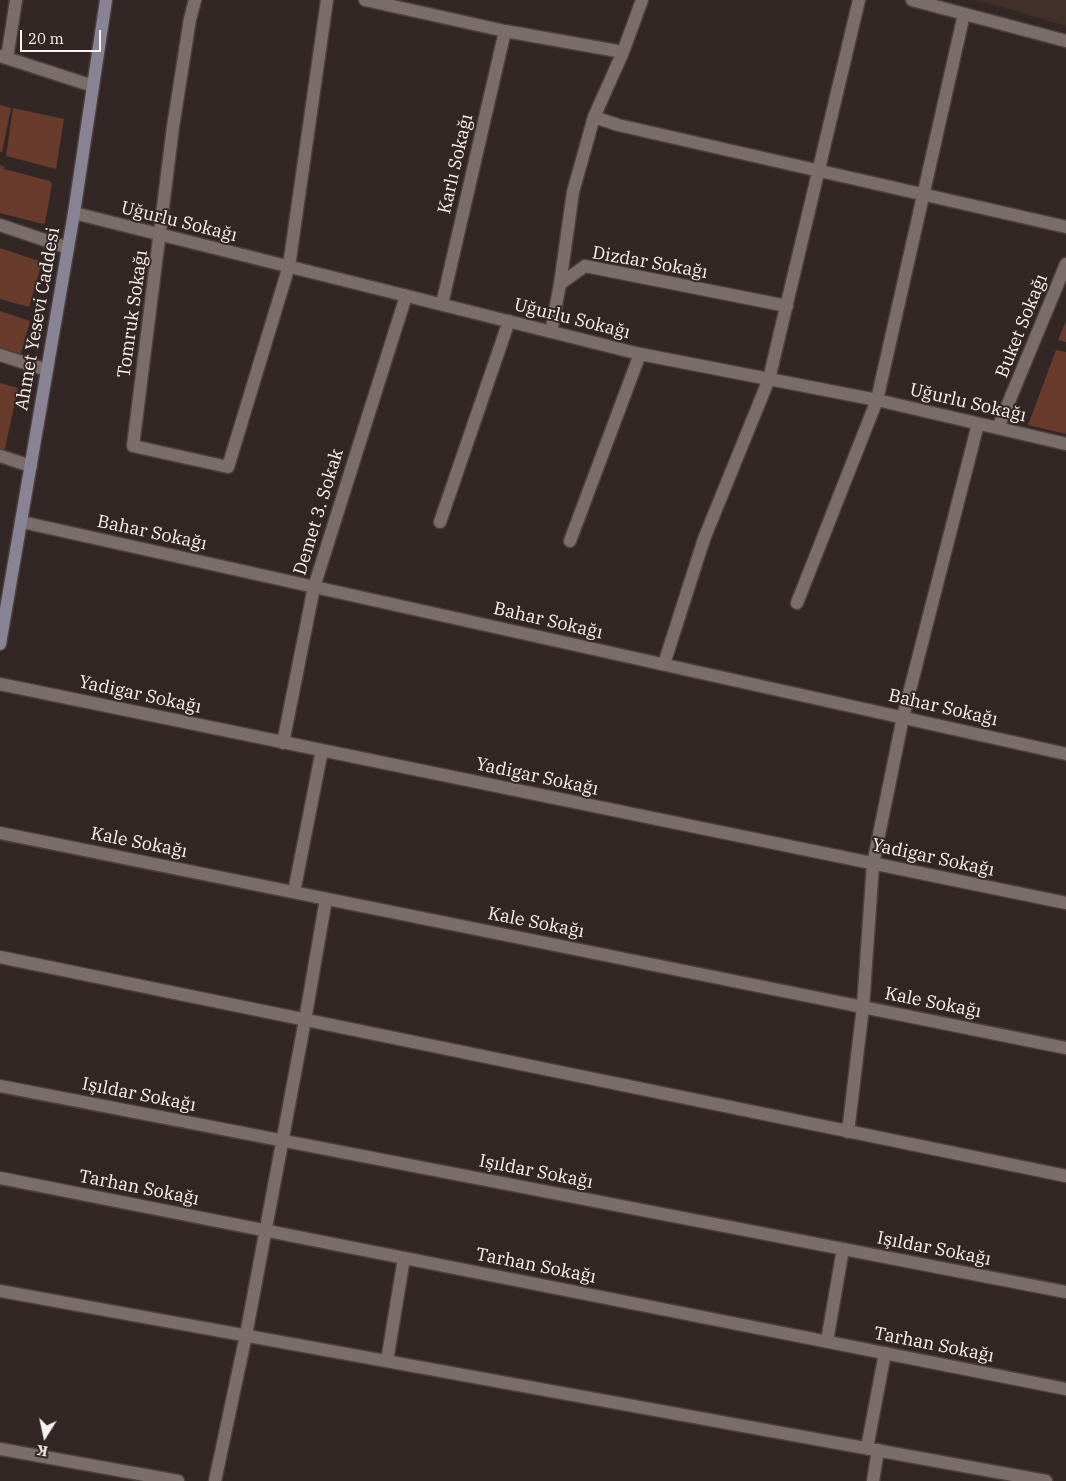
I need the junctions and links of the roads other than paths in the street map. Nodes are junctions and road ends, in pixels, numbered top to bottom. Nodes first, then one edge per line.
1 (16, 0) edge
2 (106, 0) edge
3 (195, 0) edge
4 (327, 0) edge
5 (363, 0) edge
6 (642, 0) edge
7 (859, 0) edge
8 (912, 0) edge
9 (964, 14) junction
10 (504, 31) junction
11 (1066, 41) edge
12 (623, 52) junction
13 (4, 57) edge
14 (93, 86) junction
15 (594, 117) junction
16 (818, 171) junction
17 (924, 194) junction
18 (74, 213) junction
19 (0, 225) edge
20 (1066, 227) edge
21 (161, 236) junction
22 (68, 248) junction
23 (1066, 264) edge
24 (289, 266) junction
25 (560, 284) junction
26 (406, 296) junction
27 (442, 304) junction
28 (787, 306) junction
29 (509, 321) junction
30 (551, 332) junction
31 (640, 354) junction
32 (0, 355) edge
33 (47, 370) junction
34 (769, 379) junction
35 (877, 400) junction
36 (978, 424) junction
37 (998, 428) junction
38 (1066, 444) edge
39 (0, 456) edge
40 (31, 466) junction
41 (22, 522) junction
42 (440, 522) dead end
43 (570, 541) dead end
44 (314, 587) junction
45 (4, 602) edge
46 (797, 603) dead end
47 (0, 644) edge
48 (664, 664) junction
49 (0, 684) edge
50 (903, 717) junction
51 (283, 743) junction
52 (322, 750) junction
53 (1066, 754) edge
54 (0, 833) edge
55 (873, 864) junction
56 (294, 892) junction
57 (326, 899) junction
58 (1066, 903) edge
59 (0, 957) edge
60 (863, 1007) junction
61 (305, 1020) junction
62 (1066, 1048) edge
63 (0, 1086) edge
64 (848, 1132) junction
65 (284, 1141) junction
66 (1066, 1176) edge
67 (0, 1178) edge
68 (265, 1230) junction
69 (843, 1249) junction
70 (404, 1258) junction
71 (0, 1290) edge
72 (1066, 1292) edge
73 (246, 1335) junction
74 (827, 1341) junction
75 (885, 1353) junction
76 (387, 1361) junction
77 (1066, 1389) edge
78 (0, 1449) edge
79 (873, 1449) junction
80 (178, 1481) edge
81 (214, 1481) edge
82 (873, 1481) edge
83 (1046, 1481) edge

1 - 13 street
2 - 14 street, Ahmet Yesevi Caddesi
3 - 21 street, Tomruk Sokağı
4 - 24 street
5 - 10 street
6 - 12 street
7 - 16 street
8 - 9 street
9 - 11 street
9 - 17 street
10 - 12 street
10 - 27 street, Karlı Sokağı
12 - 15 street
13 - 14 street
14 - 18 street, Ahmet Yesevi Caddesi
15 - 16 street
15 - 25 street
16 - 17 street
16 - 28 street
17 - 20 street
17 - 35 street
18 - 21 street, Uğurlu Sokağı
18 - 22 street, Ahmet Yesevi Caddesi
19 - 22 street
21 - 24 street, Uğurlu Sokağı
21 - 24 street, Tomruk Sokağı
22 - 33 street, Ahmet Yesevi Caddesi
23 - 37 street, Buket Sokağı
24 - 26 street, Uğurlu Sokağı
25 - 28 street, Dizdar Sokağı
25 - 30 street
26 - 27 street, Uğurlu Sokağı
26 - 44 street, Demet 3. Sokak
27 - 29 street, Uğurlu Sokağı
28 - 34 street
29 - 30 street, Uğurlu Sokağı
29 - 42 street
30 - 31 street, Uğurlu Sokağı
31 - 34 street, Uğurlu Sokağı
31 - 43 street
32 - 33 street
33 - 40 street, Ahmet Yesevi Caddesi
34 - 35 street, Uğurlu Sokağı
34 - 48 street
35 - 36 street, Uğurlu Sokağı
35 - 46 street
36 - 37 street, Uğurlu Sokağı
36 - 50 street
37 - 38 street, Uğurlu Sokağı
39 - 40 street
40 - 41 street, Ahmet Yesevi Caddesi
41 - 44 street, Bahar Sokağı
41 - 45 street, Ahmet Yesevi Caddesi
44 - 48 street, Bahar Sokağı
44 - 51 street, Demet 3. Sokak
45 - 47 street, Ahmet Yesevi Caddesi
48 - 50 street, Bahar Sokağı
49 - 51 street, Yadigar Sokağı
50 - 53 street, Bahar Sokağı
50 - 55 street
51 - 52 street, Yadigar Sokağı
52 - 55 street, Yadigar Sokağı
52 - 56 street
54 - 56 street, Kale Sokağı
55 - 58 street, Yadigar Sokağı
55 - 60 street
56 - 57 street, Kale Sokağı
57 - 60 street, Kale Sokağı
57 - 61 street
59 - 61 street
60 - 62 street, Kale Sokağı
60 - 64 street
61 - 64 street
61 - 65 street
63 - 65 street, Işıldar Sokağı
64 - 66 street
65 - 68 street
65 - 69 street, Işıldar Sokağı
67 - 68 street, Tarhan Sokağı
68 - 70 street, Tarhan Sokağı
68 - 73 street
69 - 72 street, Işıldar Sokağı
69 - 74 street
70 - 74 street, Tarhan Sokağı
70 - 76 street
71 - 73 street
73 - 76 street
73 - 81 street
74 - 75 street, Tarhan Sokağı
75 - 77 street, Tarhan Sokağı
75 - 79 street
76 - 79 street
78 - 80 street
79 - 82 street
79 - 83 street

